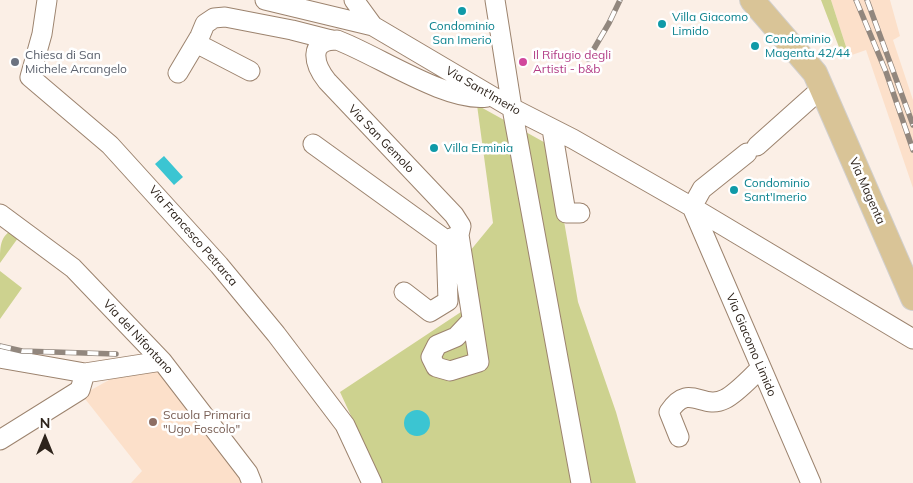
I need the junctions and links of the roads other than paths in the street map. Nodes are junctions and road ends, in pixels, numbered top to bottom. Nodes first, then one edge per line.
1 (47, 0) edge
2 (265, 0) edge
3 (354, 0) edge
4 (495, 0) edge
5 (752, 0) edge
6 (373, 26) junction
7 (331, 40) junction
8 (196, 43) junction
9 (250, 71) dead end
10 (178, 73) dead end
11 (822, 88) junction
12 (491, 96) junction
13 (512, 108) junction
14 (552, 129) junction
15 (313, 144) dead end
16 (692, 207) junction
17 (580, 213) dead end
18 (0, 214) edge
19 (453, 237) junction
20 (404, 292) dead end
21 (913, 297) edge
22 (472, 320) dead end
23 (913, 339) edge
24 (0, 358) edge
25 (162, 361) junction
26 (761, 368) junction
27 (85, 373) junction
28 (679, 437) dead end
29 (0, 440) edge
30 (252, 483) edge
31 (372, 483) edge
32 (580, 483) edge
33 (811, 483) edge

1 - 31 street, Via Francesco Petrarca
2 - 6 street, Via Sant'Imerio
3 - 6 street
4 - 13 street
5 - 11 main road, Via Magenta
6 - 12 street, Via Sant'Imerio
7 - 8 street
7 - 12 street
7 - 19 street, Via San Gemolo
8 - 9 street
8 - 10 street
11 - 16 street
11 - 21 main road, Via Magenta
12 - 13 street, Via Sant'Imerio
13 - 14 street, Via Sant'Imerio
13 - 32 street
14 - 16 street, Via Sant'Imerio
14 - 17 street
15 - 19 street
16 - 23 street, Via Sant'Imerio
16 - 26 street, Via Giacomo Limido
18 - 25 street, Via del Nifontano
19 - 20 street
19 - 22 street
24 - 27 street
25 - 27 street
25 - 30 street, Via del Nifontano
26 - 28 street
26 - 33 street, Via Giacomo Limido
27 - 29 street

